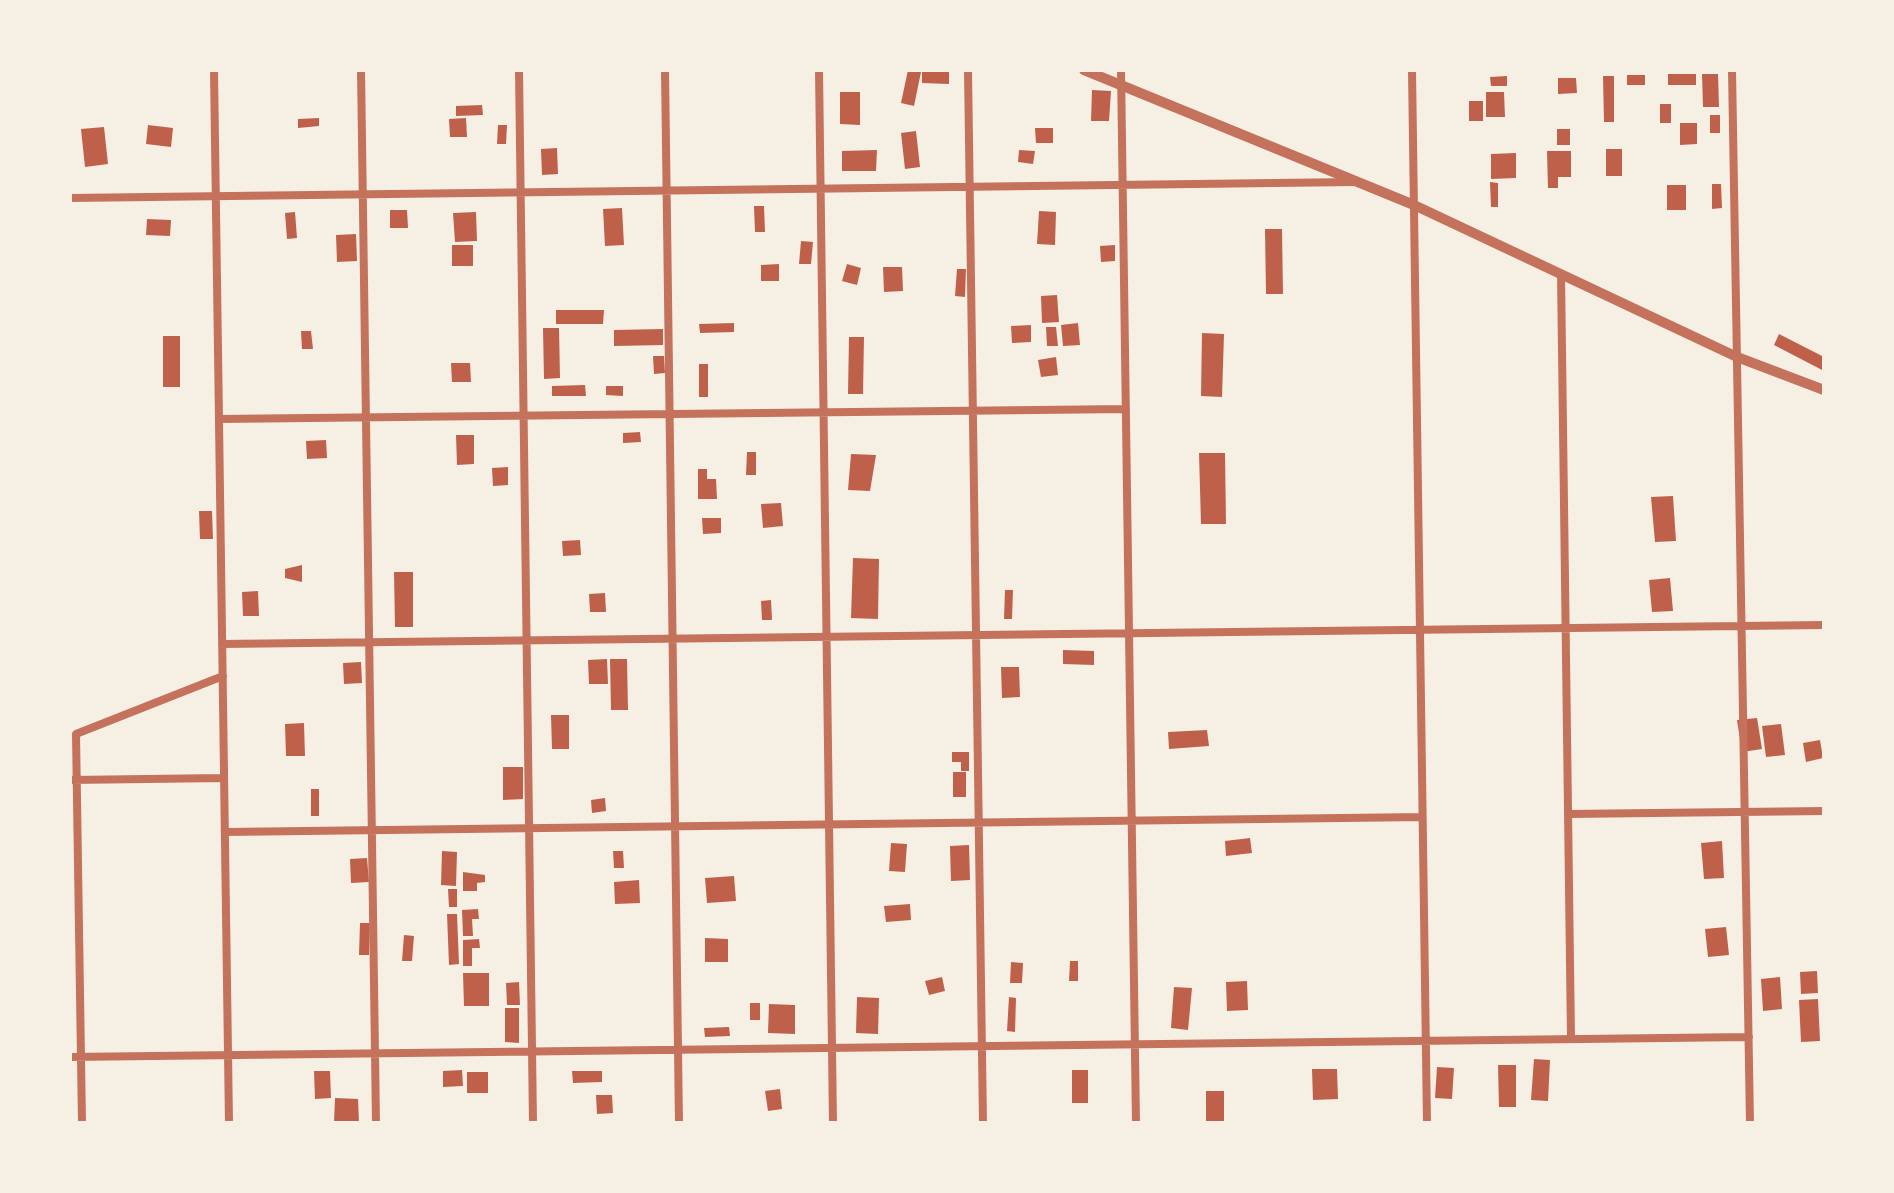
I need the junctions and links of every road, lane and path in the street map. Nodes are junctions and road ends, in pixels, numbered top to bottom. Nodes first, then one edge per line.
1 (214, 70) edge
2 (361, 70) edge
3 (518, 70) edge
4 (665, 70) edge
5 (818, 70) edge
6 (968, 70) edge
7 (1084, 70) edge
8 (1121, 70) edge
9 (1412, 70) edge
10 (1732, 70) edge
11 (1121, 86) junction
12 (1360, 182) junction
13 (1122, 185) junction
14 (970, 187) junction
15 (820, 189) junction
16 (666, 190) junction
17 (520, 192) junction
18 (362, 194) junction
19 (216, 196) junction
20 (70, 198) edge
21 (1414, 205) junction
22 (1560, 274) junction
23 (1738, 357) junction
24 (1824, 390) edge
25 (1126, 409) junction
26 (973, 411) junction
27 (823, 412) junction
28 (670, 414) junction
29 (524, 416) junction
30 (366, 418) junction
31 (219, 420) junction
32 (1742, 626) junction
33 (1824, 626) edge
34 (1566, 628) junction
35 (1420, 630) junction
36 (1129, 634) junction
37 (976, 636) junction
38 (826, 637) junction
39 (672, 639) junction
40 (527, 640) junction
41 (369, 642) junction
42 (222, 644) junction
43 (223, 676) junction
44 (224, 778) junction
45 (73, 780) edge
46 (1824, 811) edge
47 (1745, 812) junction
48 (1568, 814) junction
49 (1422, 818) junction
50 (1132, 821) junction
51 (979, 823) junction
52 (829, 824) junction
53 (675, 826) junction
54 (529, 828) junction
55 (372, 830) junction
56 (225, 832) junction
57 (1749, 1037) junction
58 (1571, 1039) junction
59 (1426, 1041) junction
60 (1135, 1044) junction
61 (982, 1046) junction
62 (832, 1048) junction
63 (678, 1050) junction
64 (532, 1052) junction
65 (375, 1054) junction
66 (228, 1055) junction
67 (70, 1057) edge
68 (81, 1057) junction
69 (82, 1123) edge
70 (229, 1123) edge
71 (376, 1123) edge
72 (534, 1123) edge
73 (680, 1123) edge
74 (833, 1123) edge
75 (983, 1123) edge
76 (1136, 1123) edge
77 (1426, 1123) edge
78 (1750, 1123) edge

1 - 19 street
2 - 18 street
3 - 17 street
4 - 16 street
5 - 15 street
6 - 14 street
7 - 11 street
8 - 11 street
9 - 21 street
10 - 23 street
11 - 12 street
11 - 13 street
12 - 13 street
12 - 21 street
13 - 14 street
13 - 25 street
14 - 15 street
14 - 26 street
15 - 16 street
15 - 27 street
16 - 17 street
16 - 28 street
17 - 18 street
17 - 29 street
18 - 19 street
18 - 30 street
19 - 20 street
19 - 31 street
21 - 22 street
21 - 35 street
22 - 23 street
22 - 34 street
23 - 24 street
23 - 32 street
25 - 26 street
25 - 36 street
26 - 27 street
26 - 37 street
27 - 28 street
27 - 38 street
28 - 29 street
28 - 39 street
29 - 30 street
29 - 40 street
30 - 31 street
30 - 41 street
31 - 42 street
32 - 33 street
32 - 34 street
32 - 47 street
34 - 35 street
34 - 48 street
35 - 36 street
35 - 49 street
36 - 37 street
36 - 50 street
37 - 38 street
37 - 51 street
38 - 39 street
38 - 52 street
39 - 40 street
39 - 53 street
40 - 41 street
40 - 54 street
41 - 42 street
41 - 55 street
42 - 43 street
43 - 44 street
43 - 45 street
44 - 45 street
44 - 56 street
45 - 68 street
46 - 47 street
47 - 48 street
47 - 57 street
48 - 58 street
49 - 50 street
49 - 59 street
50 - 51 street
50 - 60 street
51 - 52 street
51 - 61 street
52 - 53 street
52 - 62 street
53 - 54 street
53 - 63 street
54 - 55 street
54 - 64 street
55 - 56 street
55 - 65 street
56 - 66 street
57 - 58 street
57 - 78 street
58 - 59 street
59 - 60 street
59 - 77 street
60 - 61 street
60 - 76 street
61 - 62 street
61 - 75 street
62 - 63 street
62 - 74 street
63 - 64 street
63 - 73 street
64 - 65 street
64 - 72 street
65 - 66 street
65 - 71 street
66 - 68 street
66 - 70 street
67 - 68 street
68 - 69 street

